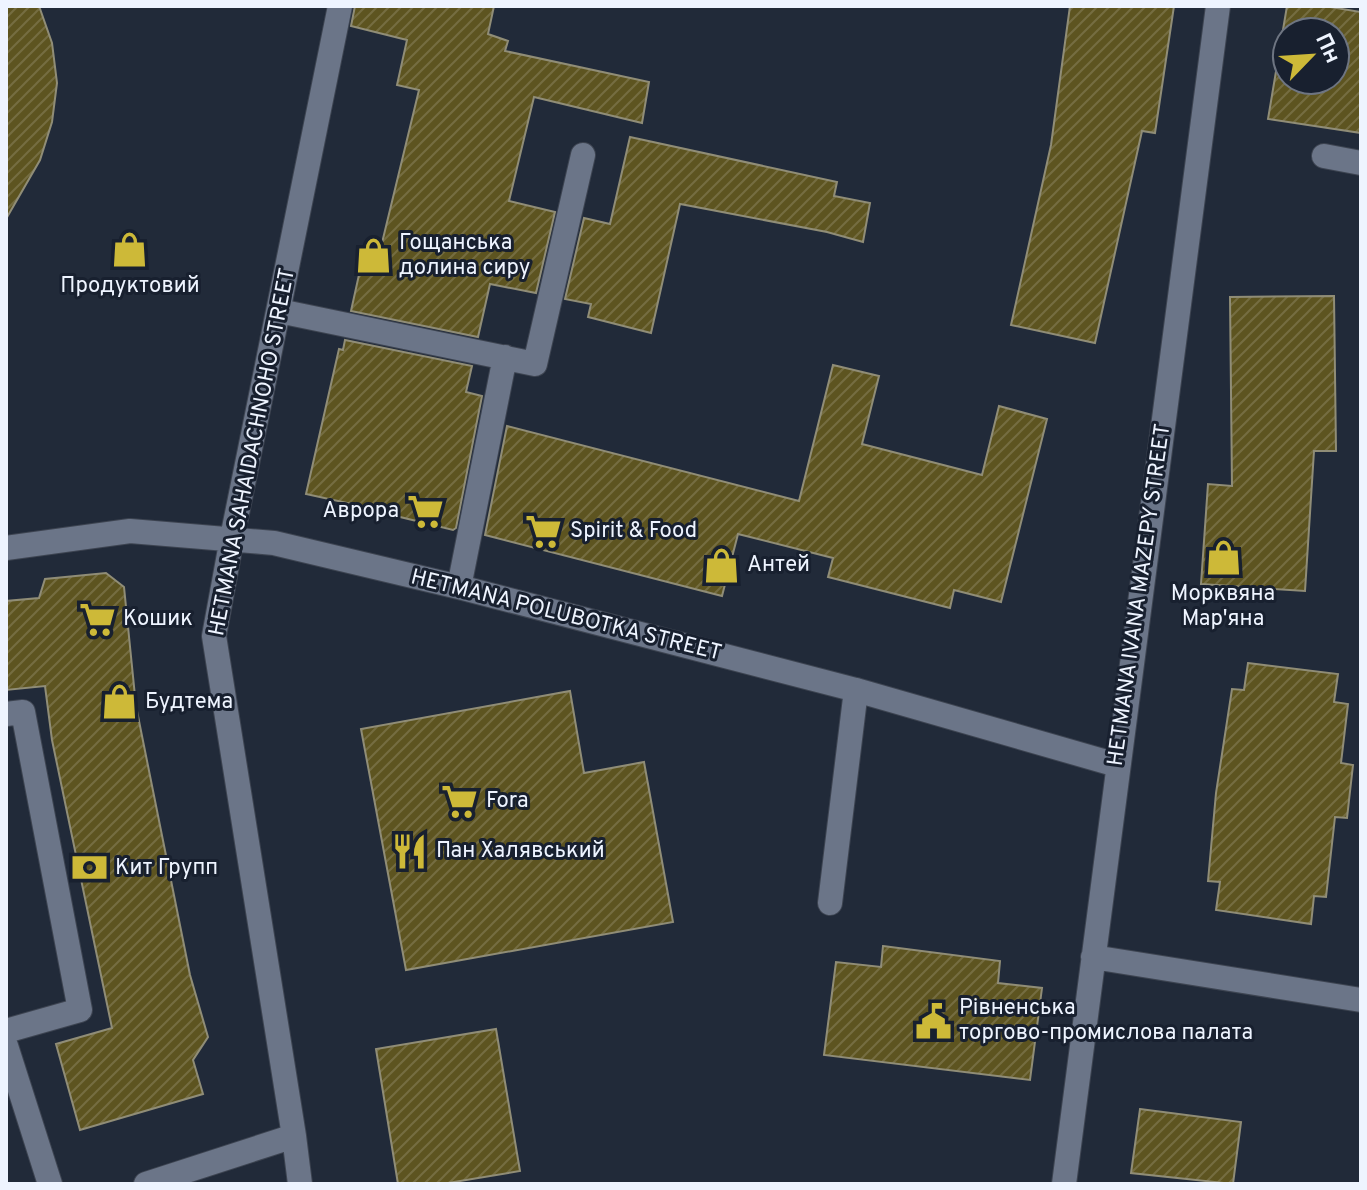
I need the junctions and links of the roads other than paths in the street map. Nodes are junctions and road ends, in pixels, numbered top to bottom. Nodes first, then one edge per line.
1 (340, 6) edge
2 (1218, 6) edge
3 (583, 155) dead end
4 (1324, 156) dead end
5 (1361, 163) edge
6 (279, 311) junction
7 (505, 357) junction
8 (232, 538) junction
9 (6, 548) edge
10 (459, 587) junction
11 (856, 690) junction
12 (6, 714) edge
13 (1117, 765) junction
14 (830, 903) dead end
15 (1093, 957) junction
16 (1361, 1000) edge
17 (6, 1031) edge
18 (6, 1046) edge
19 (294, 1136) junction
20 (50, 1184) edge
21 (146, 1184) edge
22 (300, 1184) edge
23 (1064, 1184) edge

1 - 6 street, HETMANA SAHAIDACHNOHO STREET
2 - 13 street, HETMANA IVANA MAZEPY STREET
3 - 7 street
4 - 5 street
6 - 7 street
6 - 8 street, HETMANA SAHAIDACHNOHO STREET
7 - 10 street
8 - 9 street, HETMANA POLUBOTKA STREET
8 - 10 street, HETMANA POLUBOTKA STREET
8 - 19 street, HETMANA SAHAIDACHNOHO STREET
10 - 11 street, HETMANA POLUBOTKA STREET
11 - 13 street, HETMANA POLUBOTKA STREET
11 - 14 street
12 - 17 street
13 - 15 street, HETMANA IVANA MAZEPY STREET
15 - 16 street
15 - 23 street, HETMANA IVANA MAZEPY STREET
18 - 20 street
19 - 21 street
19 - 22 street, HETMANA SAHAIDACHNOHO STREET

